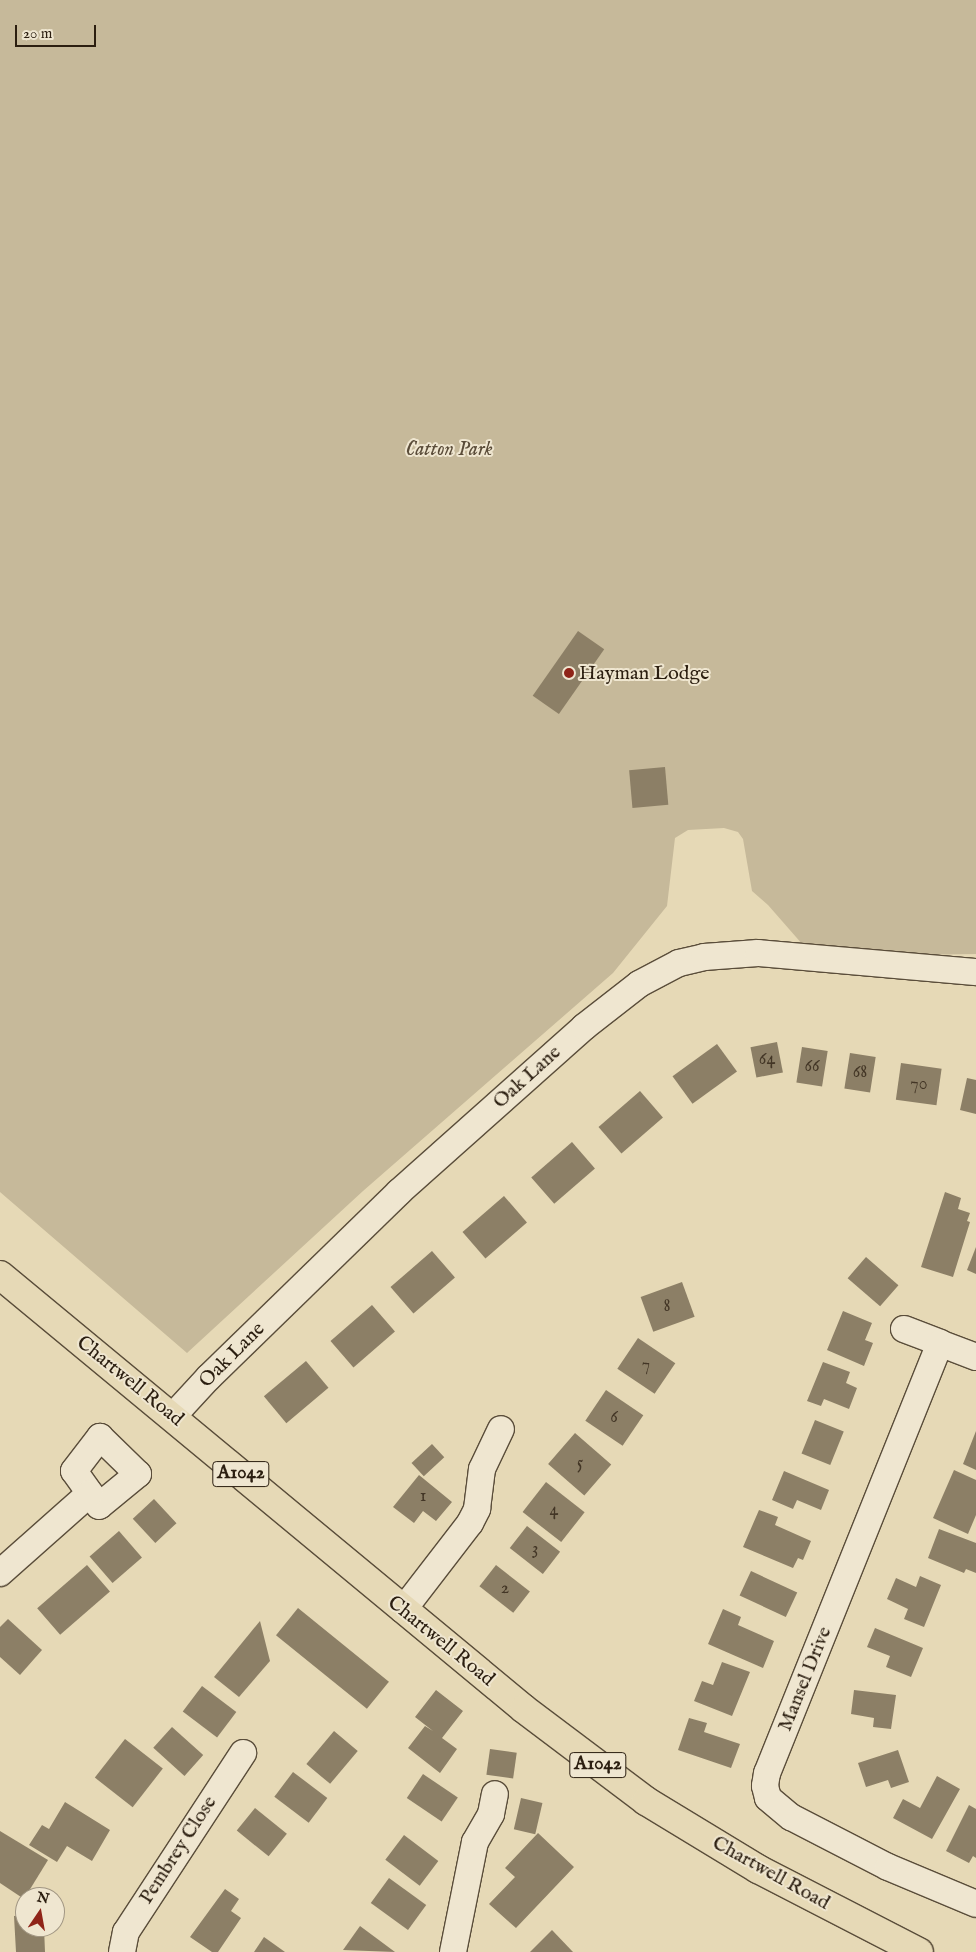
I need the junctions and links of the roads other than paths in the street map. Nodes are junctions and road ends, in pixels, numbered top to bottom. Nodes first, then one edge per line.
1 (976, 972) edge
2 (0, 1275) edge
3 (904, 1329) dead end
4 (940, 1343) junction
5 (976, 1357) edge
6 (174, 1416) junction
7 (501, 1429) dead end
8 (90, 1493) dead end
9 (0, 1573) edge
10 (403, 1610) junction
11 (243, 1753) dead end
12 (496, 1794) dead end
13 (976, 1904) edge
14 (122, 1952) edge
15 (453, 1952) edge
16 (919, 1952) edge

1 - 6 street, Oak Lane
2 - 6 highway, Chartwell Road / A1042
3 - 4 street
4 - 5 street
4 - 13 street, Mansel Drive
6 - 10 highway, Chartwell Road / A1042
7 - 10 street
8 - 9 street
10 - 16 highway, Chartwell Road / A1042
11 - 14 street, Pembrey Close
12 - 15 street

